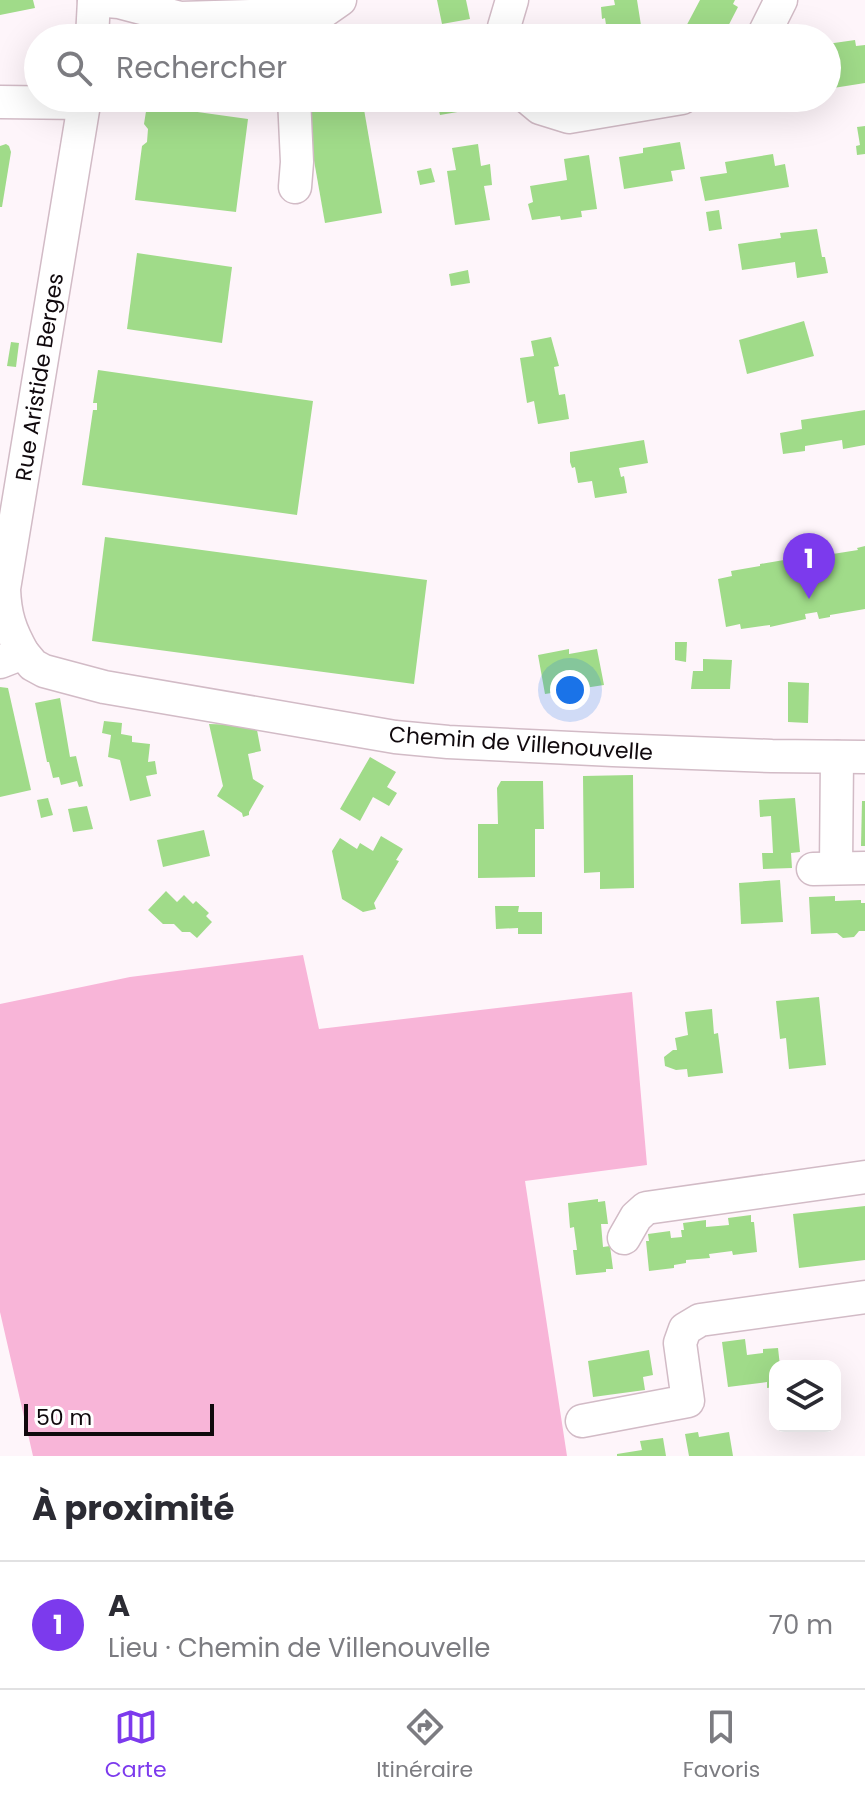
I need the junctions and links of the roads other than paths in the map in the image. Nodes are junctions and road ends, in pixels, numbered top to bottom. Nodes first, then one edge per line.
1 (94, 0) edge
2 (340, 0) edge
3 (512, 0) edge
4 (781, 0) edge
5 (143, 4) edge
6 (93, 24) edge
7 (505, 24) edge
8 (769, 24) edge
9 (24, 101) edge
10 (0, 102) edge
11 (83, 112) edge
12 (295, 112) edge
13 (553, 112) edge
14 (599, 112) edge
15 (295, 187) dead end
16 (11, 657) edge
17 (851, 757) edge
18 (838, 868) edge
19 (865, 1177) edge
20 (624, 1238) dead end
21 (865, 1297) edge
22 (582, 1421) dead end

1 - 5 street
1 - 6 street
2 - 5 street
3 - 7 street
4 - 8 street
9 - 10 street
11 - 16 street, Rue Aristide Berges
12 - 15 street
13 - 14 street
16 - 17 street, Chemin de Villenouvelle
17 - 18 street
19 - 20 street
21 - 22 street

